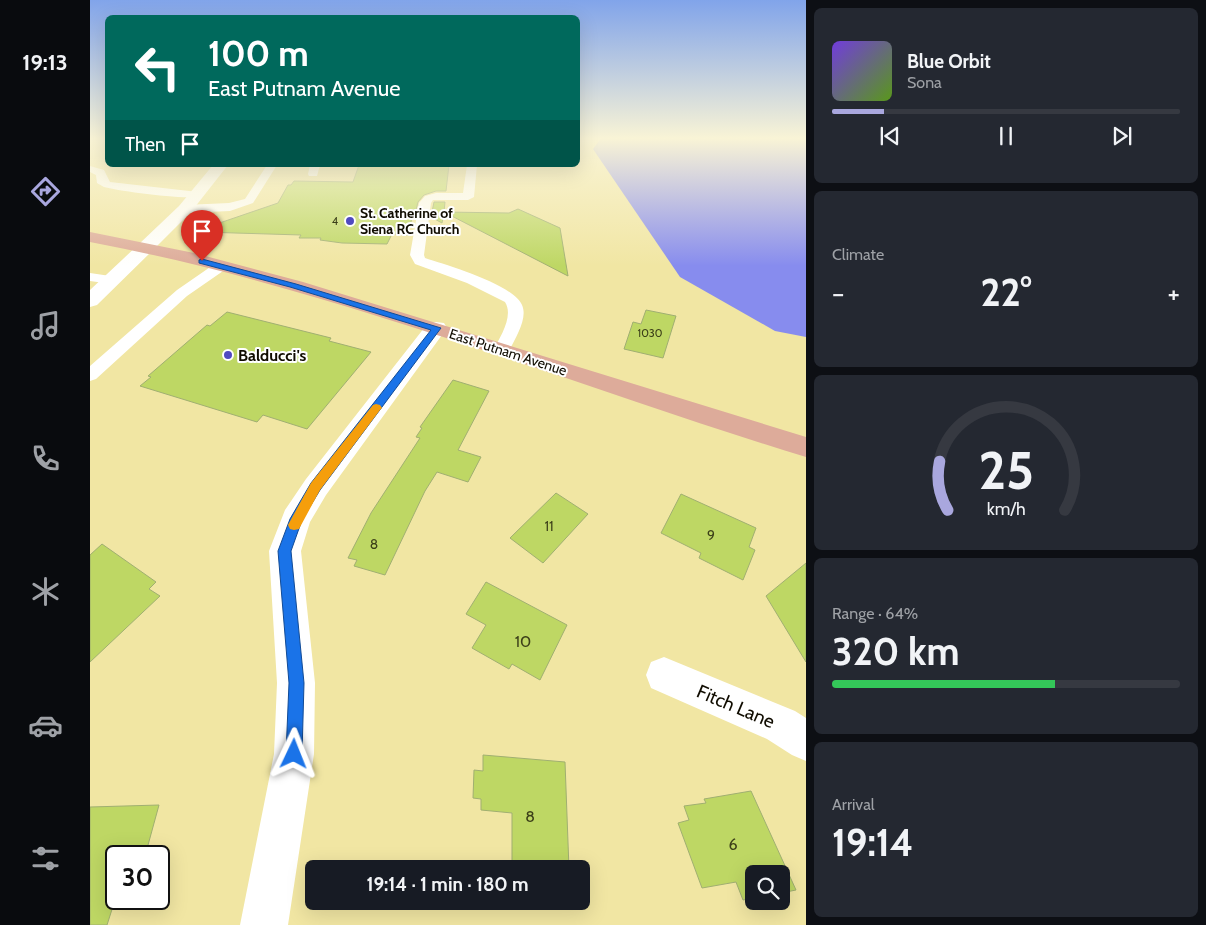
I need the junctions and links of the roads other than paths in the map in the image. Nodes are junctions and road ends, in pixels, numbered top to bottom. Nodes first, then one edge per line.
1 (103, 180) edge
2 (209, 180) edge
3 (262, 180) edge
4 (470, 180) edge
5 (198, 195) junction
6 (185, 209) junction
7 (90, 237) edge
8 (145, 248) junction
9 (221, 266) junction
10 (90, 277) edge
11 (112, 280) junction
12 (90, 301) edge
13 (436, 328) junction
14 (502, 349) junction
15 (90, 375) edge
16 (806, 447) edge
17 (664, 674) dead end
18 (806, 741) edge
19 (264, 925) edge

1 - 5 lane
2 - 5 street
3 - 6 lane
4 - 14 lane
5 - 6 street
6 - 8 street
7 - 8 main road, East Putnam Avenue
8 - 9 main road, East Putnam Avenue
8 - 11 street
9 - 13 main road, East Putnam Avenue
9 - 15 lane
10 - 11 lane
11 - 12 street
13 - 14 main road, East Putnam Avenue
13 - 19 street
14 - 16 main road, East Putnam Avenue
17 - 18 street, Fitch Lane

